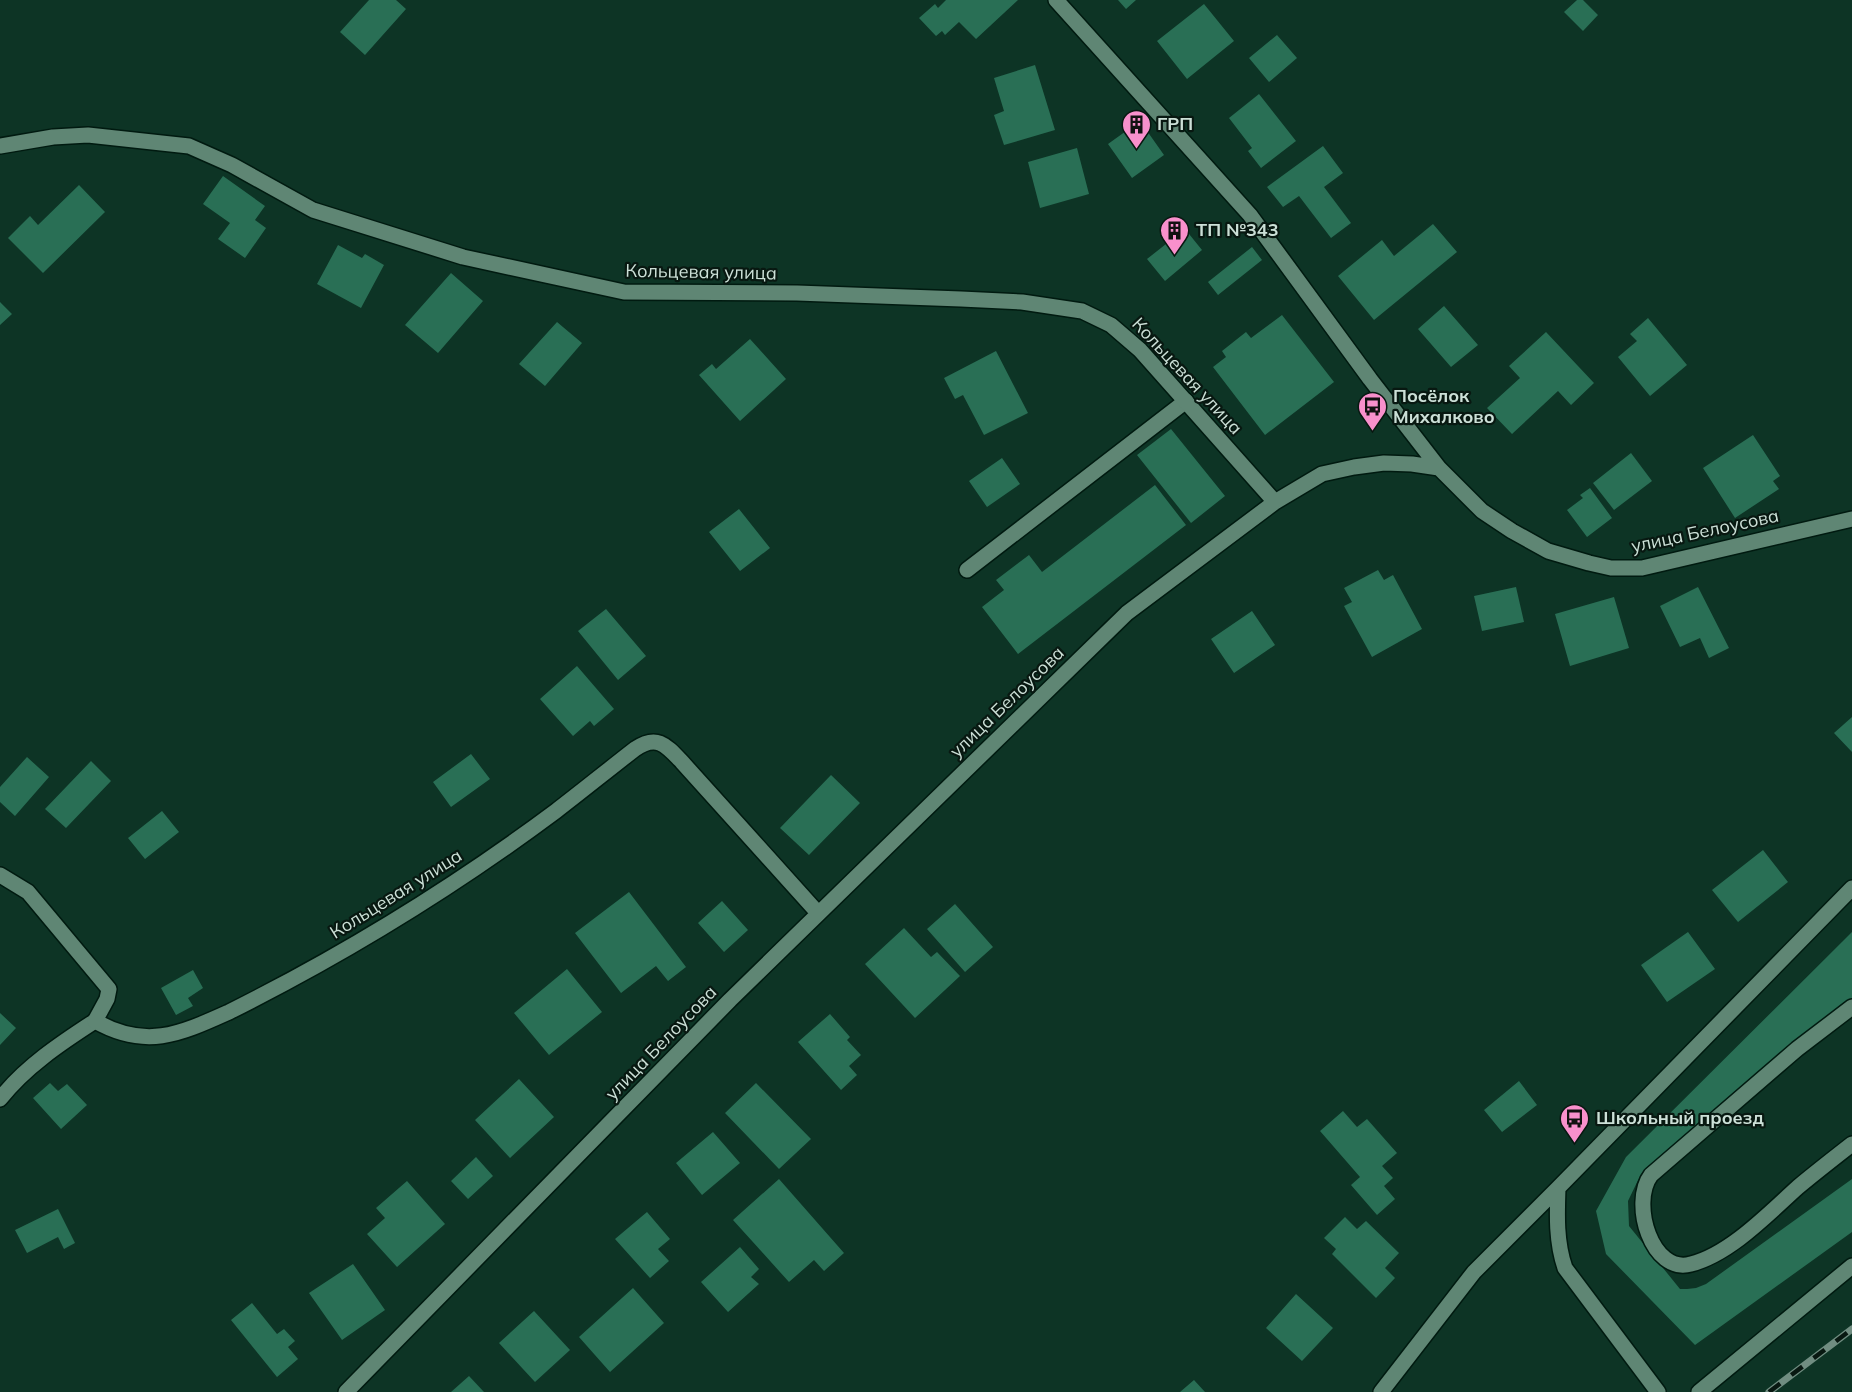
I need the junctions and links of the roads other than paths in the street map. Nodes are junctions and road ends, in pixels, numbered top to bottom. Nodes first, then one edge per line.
1 (1056, 0) edge
2 (0, 146) edge
3 (1186, 401) junction
4 (1439, 468) junction
5 (1275, 502) junction
6 (1852, 519) edge
7 (968, 570) dead end
8 (0, 875) edge
9 (1852, 888) edge
10 (818, 914) junction
11 (1852, 1007) edge
12 (95, 1021) junction
13 (0, 1099) edge
14 (1852, 1144) edge
15 (1558, 1188) junction
16 (1852, 1266) edge
17 (1386, 1390) edge
18 (346, 1392) edge
19 (1658, 1392) edge
20 (1699, 1392) edge

1 - 4 street
2 - 3 street, Кольцевая улица
3 - 5 street, Кольцевая улица
3 - 7 street
4 - 5 street, улица Белоусова
4 - 6 street, улица Белоусова
5 - 10 street, улица Белоусова
8 - 12 street
9 - 15 street
10 - 12 street, Кольцевая улица
10 - 18 street, улица Белоусова
11 - 14 street
12 - 13 street
15 - 17 street
15 - 19 street
16 - 20 street

